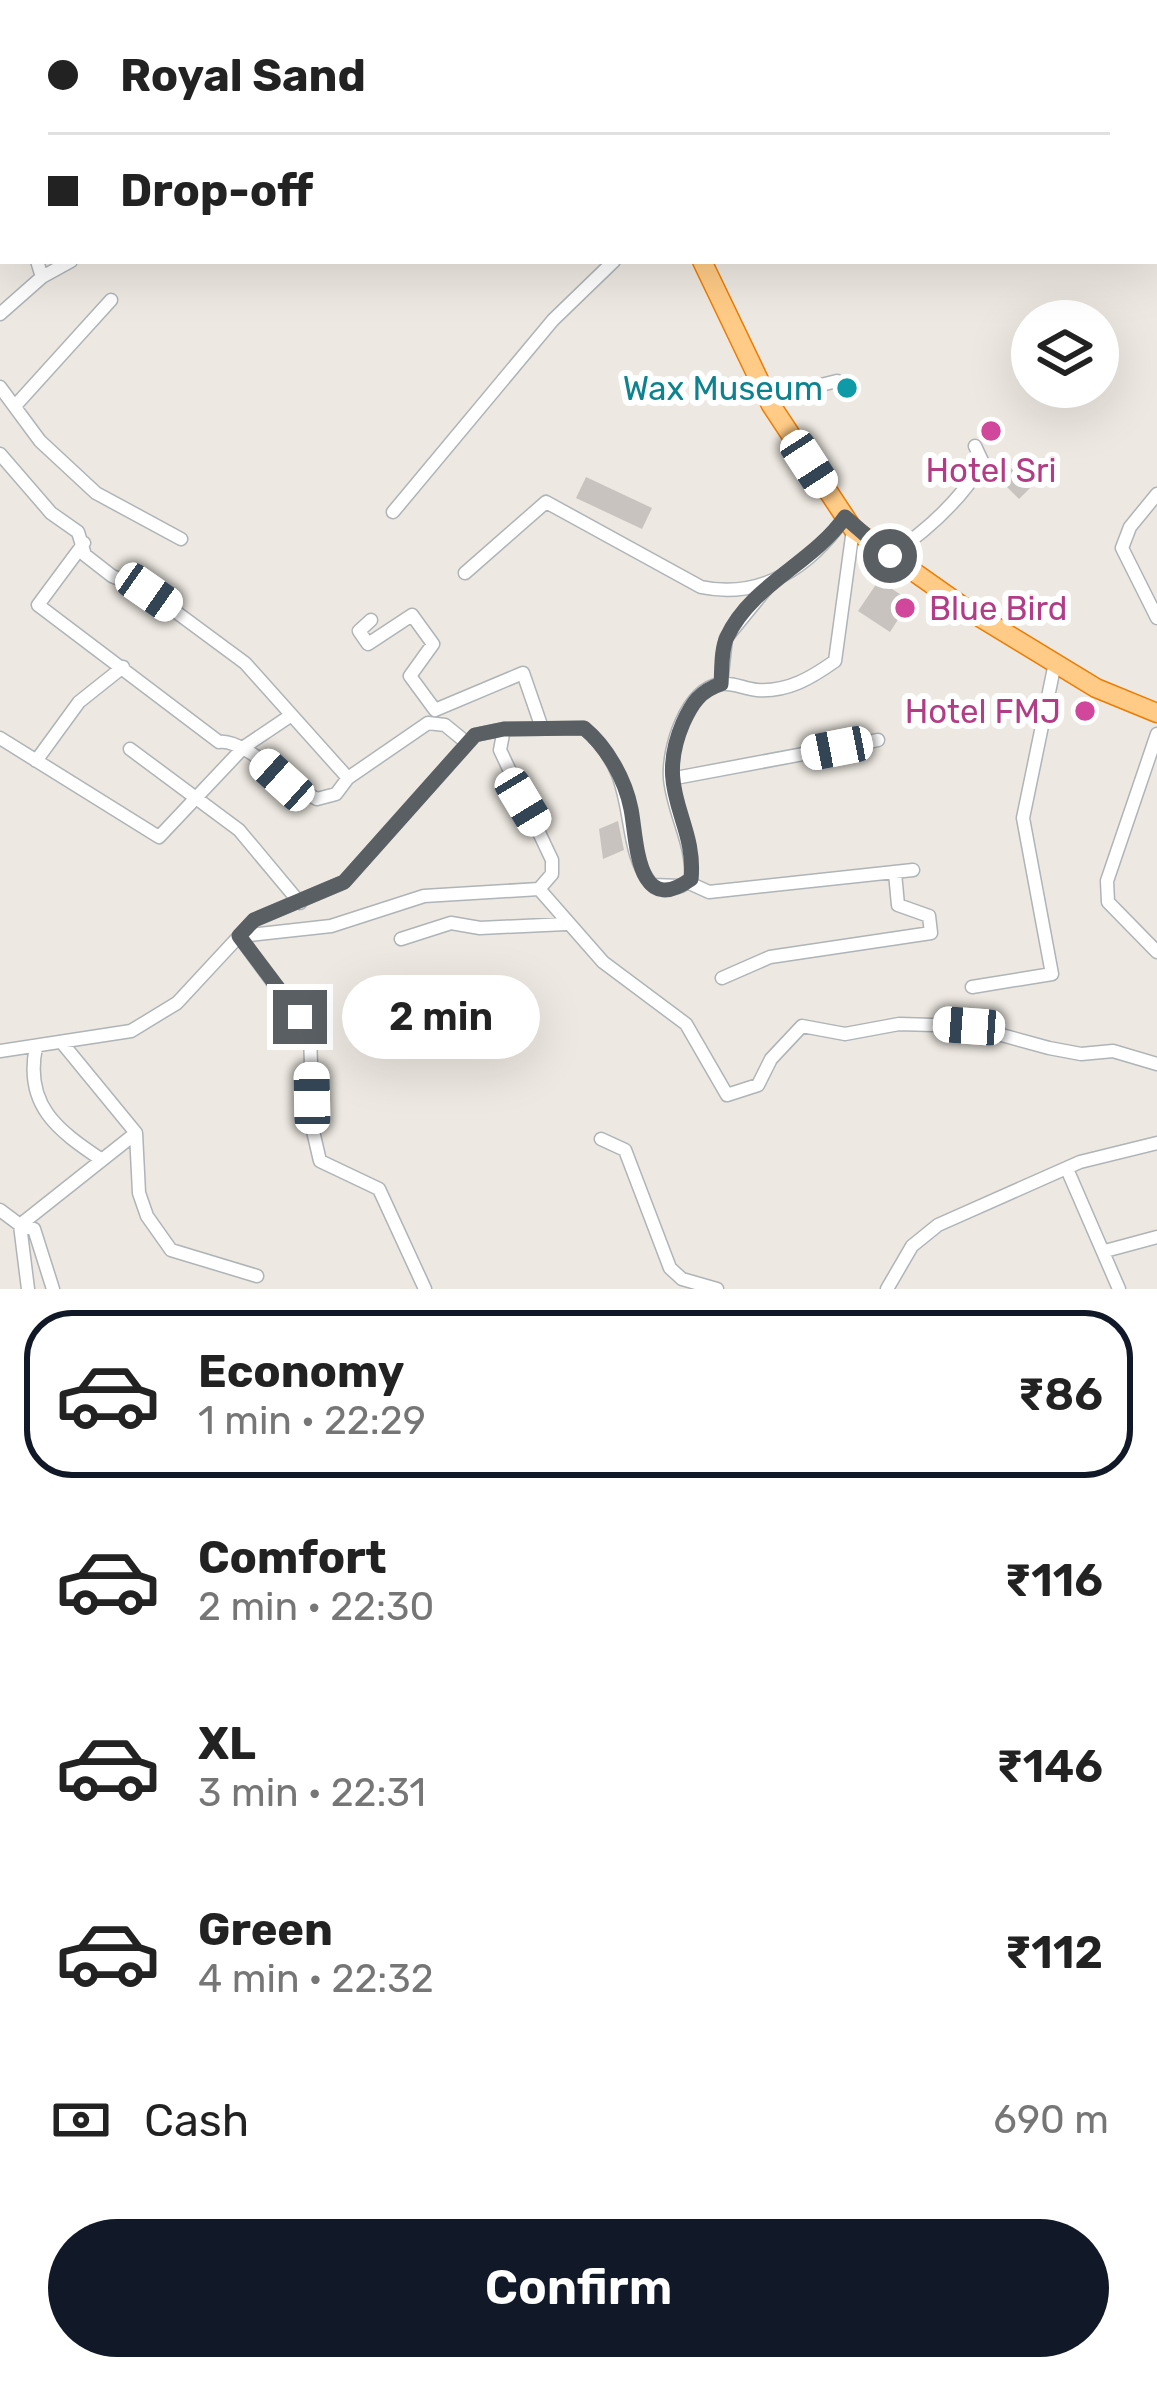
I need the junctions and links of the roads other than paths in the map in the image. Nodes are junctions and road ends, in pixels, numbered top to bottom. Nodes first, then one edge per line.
1 (38, 264) edge
2 (66, 264) edge
3 (611, 264) edge
4 (703, 264) edge
5 (42, 277) junction
6 (111, 300) dead end
7 (0, 314) edge
8 (837, 381) dead end
9 (0, 387) edge
10 (768, 398) junction
11 (15, 406) junction
12 (975, 446) dead end
13 (0, 454) edge
14 (1157, 494) edge
15 (393, 512) dead end
16 (849, 523) junction
17 (181, 539) dead end
18 (84, 542) junction
19 (890, 556) junction
20 (465, 573) dead end
21 (771, 583) junction
22 (1157, 618) edge
23 (371, 620) dead end
24 (1055, 663) junction
25 (123, 667) junction
26 (721, 684) junction
27 (1155, 709) edge
28 (290, 716) junction
29 (542, 728) junction
30 (504, 729) junction
31 (1157, 734) edge
32 (0, 738) edge
33 (878, 740) dead end
34 (466, 743) junction
35 (244, 747) junction
36 (130, 749) dead end
37 (36, 761) junction
38 (348, 778) junction
39 (670, 779) junction
40 (195, 799) junction
41 (913, 870) dead end
42 (895, 873) junction
43 (687, 882) junction
44 (538, 889) junction
45 (300, 903) junction
46 (566, 924) junction
47 (239, 936) junction
48 (401, 939) dead end
49 (1157, 952) edge
50 (722, 978) dead end
51 (972, 987) dead end
52 (63, 1044) junction
53 (36, 1047) junction
54 (0, 1051) edge
55 (1157, 1064) edge
56 (136, 1133) junction
57 (601, 1139) dead end
58 (1157, 1143) edge
59 (102, 1160) junction
60 (1066, 1169) junction
61 (0, 1210) edge
62 (20, 1225) junction
63 (1157, 1237) edge
64 (1105, 1251) junction
65 (257, 1276) dead end
66 (28, 1289) edge
67 (53, 1289) edge
68 (425, 1289) edge
69 (717, 1289) edge
70 (887, 1289) edge
71 (1119, 1289) edge

1 - 5 street
2 - 5 street
3 - 15 street
4 - 10 highway
5 - 7 street
6 - 11 street
8 - 10 street
9 - 11 street
10 - 16 highway
11 - 17 street
12 - 19 street
13 - 18 street
14 - 22 street
16 - 19 highway
16 - 21 street
16 - 26 street
18 - 25 street
18 - 28 street
19 - 24 highway
20 - 21 street
21 - 26 street
23 - 29 street
24 - 27 highway
24 - 51 street
25 - 35 street
25 - 37 street
26 - 39 street
28 - 35 street
28 - 38 street
29 - 30 street
29 - 43 street
30 - 34 street
30 - 44 street
31 - 49 street
32 - 37 street
33 - 39 street
34 - 38 street
34 - 45 street
35 - 38 street
35 - 40 street
36 - 40 street
37 - 40 street
39 - 43 street
40 - 45 street
41 - 42 street
42 - 43 street
42 - 50 street
44 - 46 street
44 - 47 street
45 - 47 street
46 - 48 street
46 - 55 street
47 - 52 street
47 - 68 street
52 - 53 street
52 - 56 street
53 - 54 street
53 - 59 street
56 - 59 street
56 - 65 street
57 - 69 street
58 - 60 street
59 - 62 street
60 - 64 street
60 - 70 street
61 - 62 street
62 - 66 street
62 - 67 street
63 - 64 street
64 - 71 street

